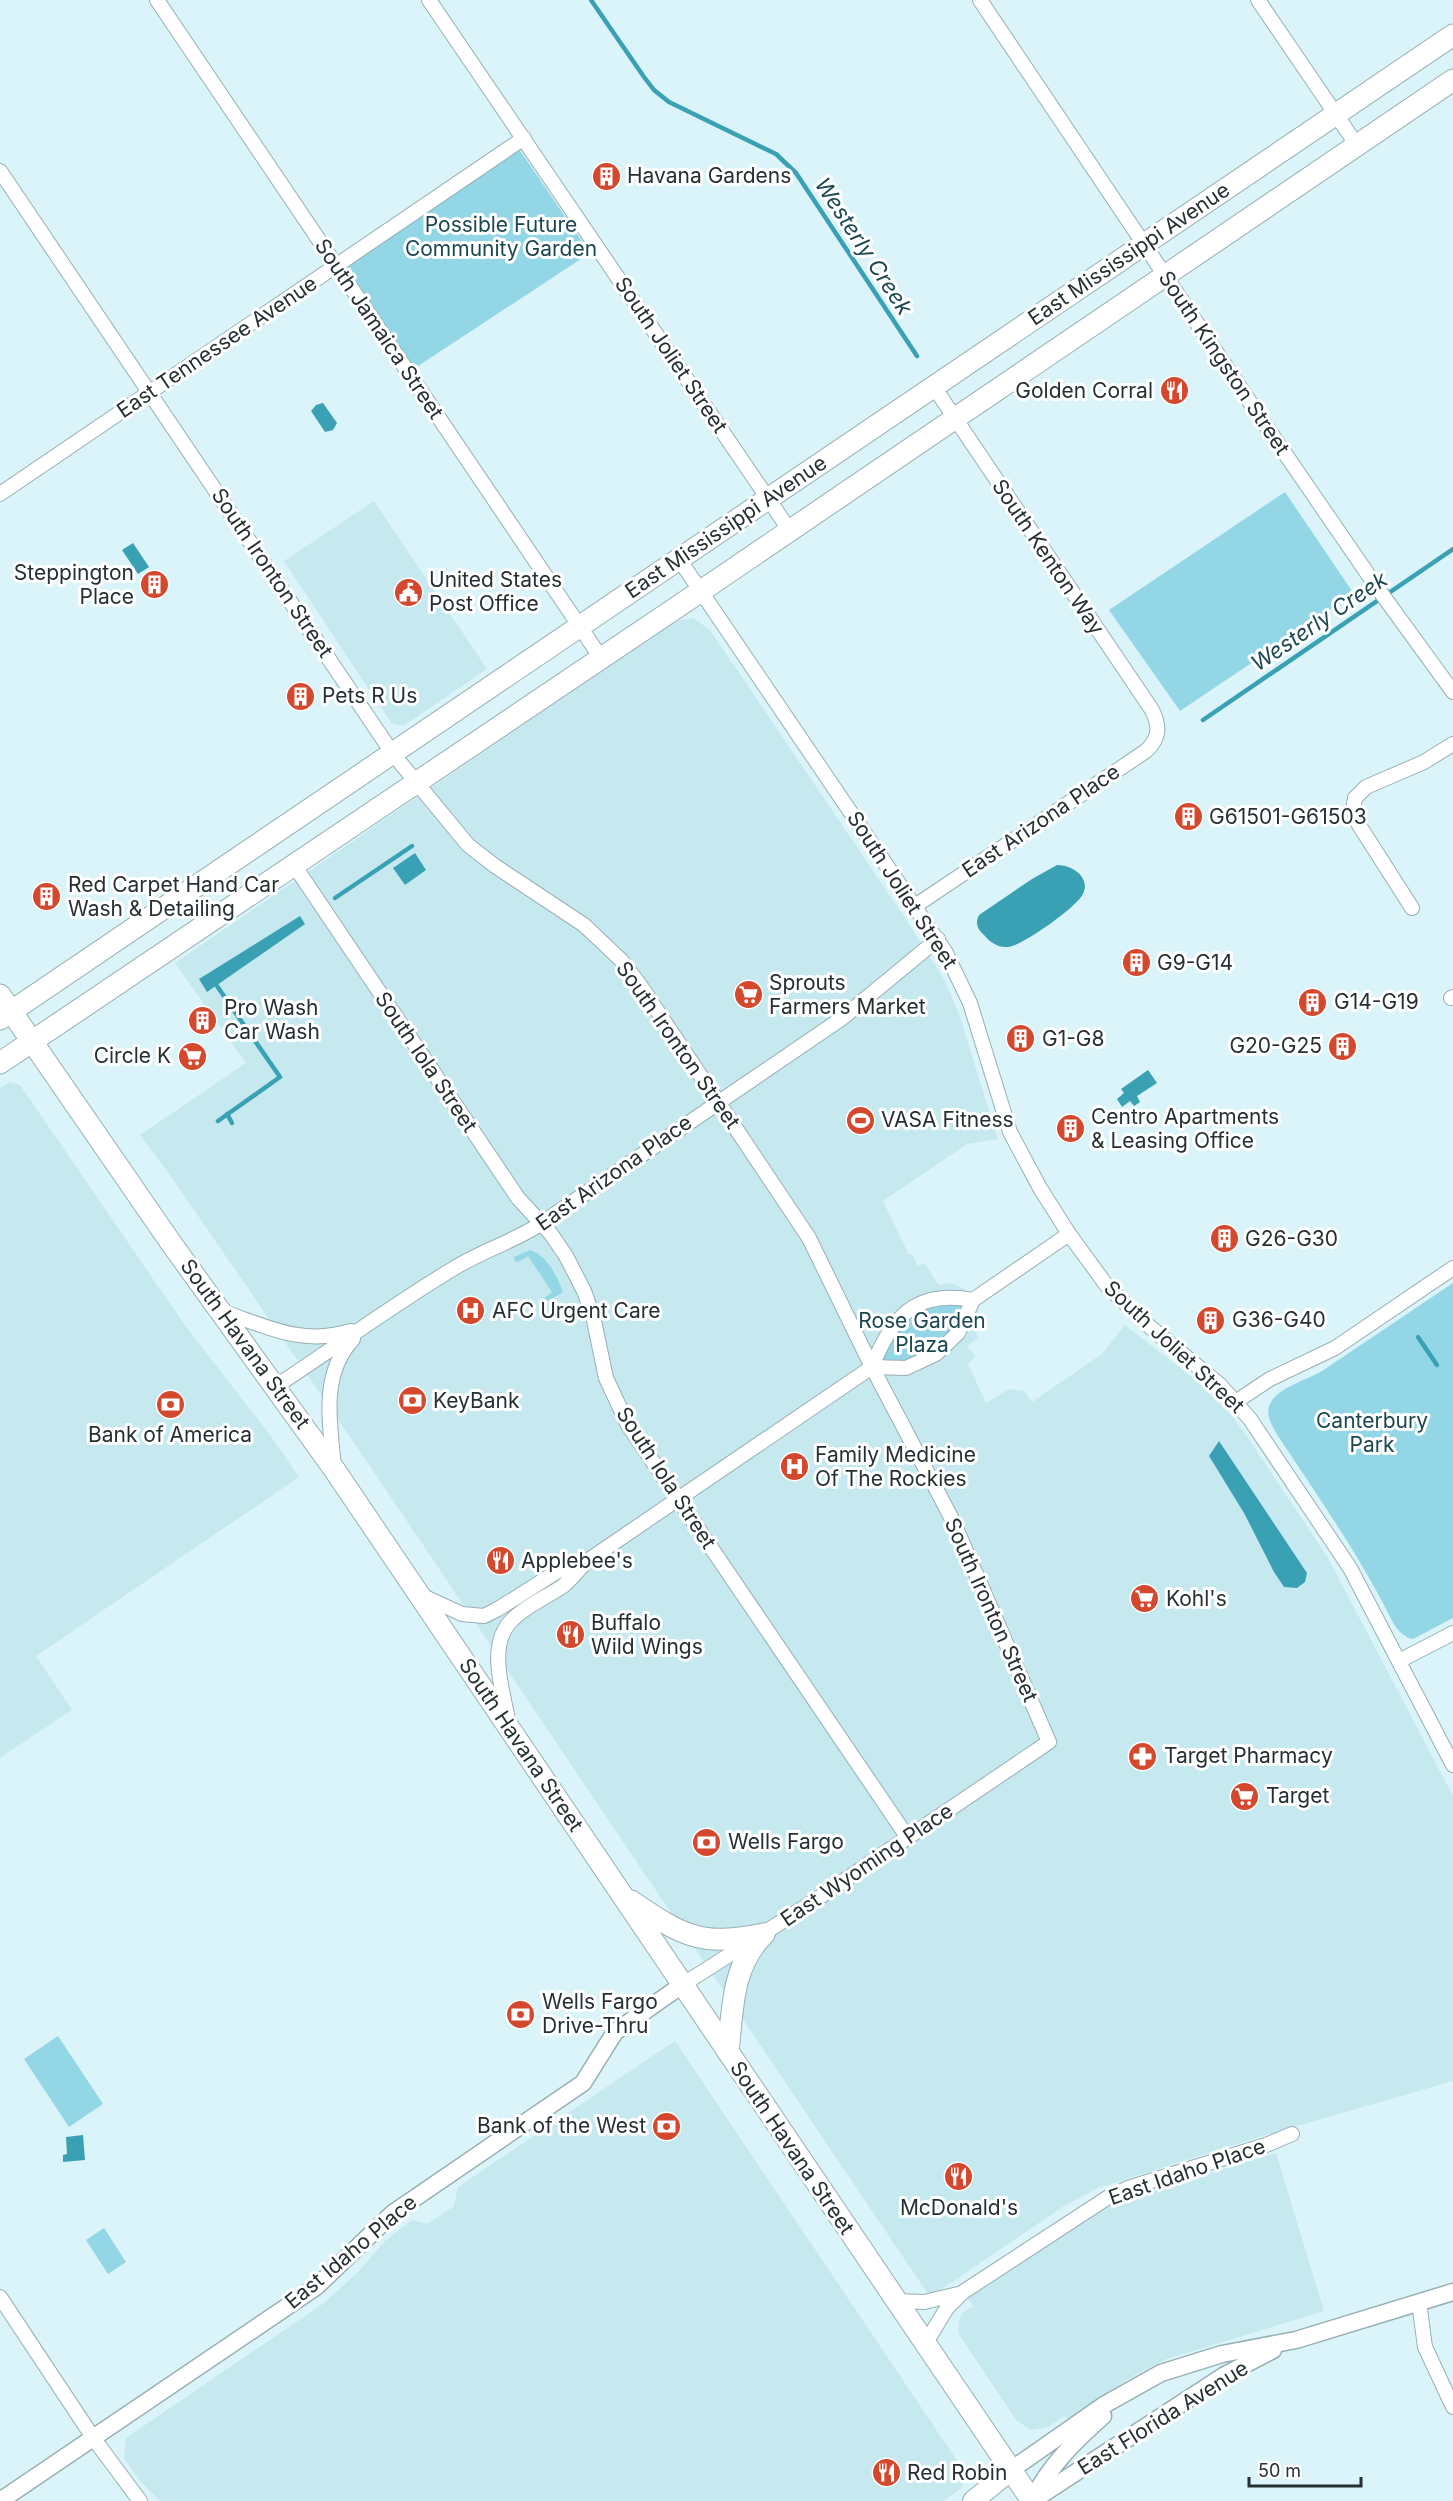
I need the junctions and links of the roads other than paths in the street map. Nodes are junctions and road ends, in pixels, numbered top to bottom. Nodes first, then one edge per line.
1 (157, 0) edge
2 (429, 0) edge
3 (980, 0) edge
4 (1258, 0) edge
5 (1453, 35) edge
6 (1453, 80) edge
7 (1335, 114) junction
8 (524, 138) junction
9 (1356, 144) junction
10 (0, 171) edge
11 (1143, 243) junction
12 (336, 266) junction
13 (1164, 275) junction
14 (934, 387) junction
15 (150, 393) junction
16 (955, 418) junction
17 (0, 494) edge
18 (768, 499) junction
19 (790, 531) junction
20 (679, 559) junction
21 (701, 591) junction
22 (579, 627) junction
23 (601, 658) junction
24 (1453, 692) edge
25 (1158, 730) joint
26 (1453, 744) edge
27 (393, 754) junction
28 (417, 782) junction
29 (294, 865) junction
30 (915, 906) junction
31 (1412, 908) dead end
32 (938, 939) junction
33 (4, 1009) edge
34 (31, 1041) junction
35 (0, 1063) edge
36 (718, 1101) junction
37 (542, 1223) junction
38 (1069, 1234) junction
39 (1453, 1268) edge
40 (973, 1300) junction
41 (221, 1311) junction
42 (365, 1327) junction
43 (872, 1367) junction
44 (276, 1386) junction
45 (1237, 1401) junction
46 (334, 1468) junction
47 (678, 1498) junction
48 (583, 1564) junction
49 (418, 1592) junction
50 (1453, 1633) edge
51 (1399, 1661) junction
52 (509, 1726) junction
53 (1049, 1742) joint
54 (1453, 1766) edge
55 (908, 1838) junction
56 (623, 1896) junction
57 (764, 1934) junction
58 (682, 1985) junction
59 (728, 2052) junction
60 (1292, 2134) dead end
61 (963, 2292) junction
62 (1453, 2292) edge
63 (0, 2297) edge
64 (896, 2301) junction
65 (1419, 2302) junction
66 (1296, 2340) junction
67 (925, 2344) junction
68 (1161, 2373) junction
69 (1453, 2407) edge
70 (94, 2439) junction
71 (1011, 2470) junction
72 (0, 2501) edge
73 (140, 2501) edge
74 (973, 2501) edge
75 (1032, 2501) edge

1 - 12 street, South Jamaica Street
2 - 8 street, South Joliet Street
3 - 11 street, South Kingston Street
4 - 7 street
5 - 7 main road, East Mississippi Avenue
6 - 9 main road, East Mississippi Avenue
7 - 9 street
7 - 11 main road, East Mississippi Avenue
8 - 12 street, East Tennessee Avenue
8 - 18 street, South Joliet Street
9 - 13 main road, East Mississippi Avenue
10 - 15 street, South Ironton Street
11 - 13 street, South Kingston Street
11 - 14 main road, East Mississippi Avenue
12 - 15 street, East Tennessee Avenue
12 - 22 street, South Jamaica Street
13 - 16 main road, East Mississippi Avenue
13 - 24 street, South Kingston Street
14 - 16 street, South Kenton Way
14 - 18 main road, East Mississippi Avenue
15 - 17 street, East Tennessee Avenue
15 - 27 street, South Ironton Street
16 - 19 main road, East Mississippi Avenue
16 - 25 street, South Kenton Way
18 - 19 street, South Joliet Street
18 - 20 main road, East Mississippi Avenue
19 - 21 main road, East Mississippi Avenue
20 - 21 street, South Joliet Street
20 - 22 main road, East Mississippi Avenue
21 - 23 main road, East Mississippi Avenue
21 - 30 street, South Joliet Street
22 - 23 street, South Jamaica Street
22 - 27 main road, East Mississippi Avenue
23 - 28 main road, East Mississippi Avenue
25 - 30 street, East Arizona Place
26 - 31 street
27 - 28 street, South Ironton Street
27 - 33 main road, East Mississippi Avenue
28 - 29 main road, East Mississippi Avenue
28 - 36 street, South Ironton Street
29 - 34 main road, East Mississippi Avenue
29 - 37 street, South Iola Street
30 - 32 street, South Joliet Street
32 - 36 street, East Arizona Place
32 - 38 street, South Joliet Street
33 - 34 main road, South Havana Street
34 - 35 main road, East Mississippi Avenue
34 - 41 main road, South Havana Street
36 - 37 street, East Arizona Place
36 - 43 street, South Ironton Street
37 - 42 street, East Arizona Place
37 - 47 street, South Iola Street
38 - 40 street
38 - 45 street, South Joliet Street
39 - 45 street
40 - 43 street
40 - 43 street
41 - 42 street
41 - 44 main road, South Havana Street
42 - 44 street, East Arizona Place
42 - 46 street
43 - 47 street
43 - 53 street, South Ironton Street
44 - 46 main road, South Havana Street
45 - 51 street, South Joliet Street
46 - 49 main road, South Havana Street
47 - 48 street
47 - 55 street, South Iola Street
48 - 49 street
48 - 52 street
49 - 52 main road, South Havana Street
50 - 51 street
51 - 54 street, South Joliet Street
52 - 56 main road, South Havana Street
53 - 55 street, East Wyoming Place
55 - 57 street, East Wyoming Place
56 - 57 main road
56 - 58 main road, South Havana Street
57 - 58 street, East Wyoming Place
57 - 59 main road
58 - 59 main road, South Havana Street
58 - 70 street, East Idaho Place
59 - 64 main road, South Havana Street
60 - 61 street, East Idaho Place
61 - 64 street, East Idaho Place
61 - 67 street, East Idaho Place
62 - 65 street, East Florida Avenue
63 - 70 street
64 - 67 main road, South Havana Street
65 - 66 street, East Florida Avenue
65 - 69 street
66 - 68 street, East Florida Avenue
66 - 75 street, East Florida Avenue
67 - 71 main road, South Havana Street
68 - 71 street, East Florida Avenue
68 - 75 street
70 - 72 street, East Idaho Place
70 - 73 street
71 - 74 main road, East Florida Avenue
71 - 75 main road, South Havana Street

